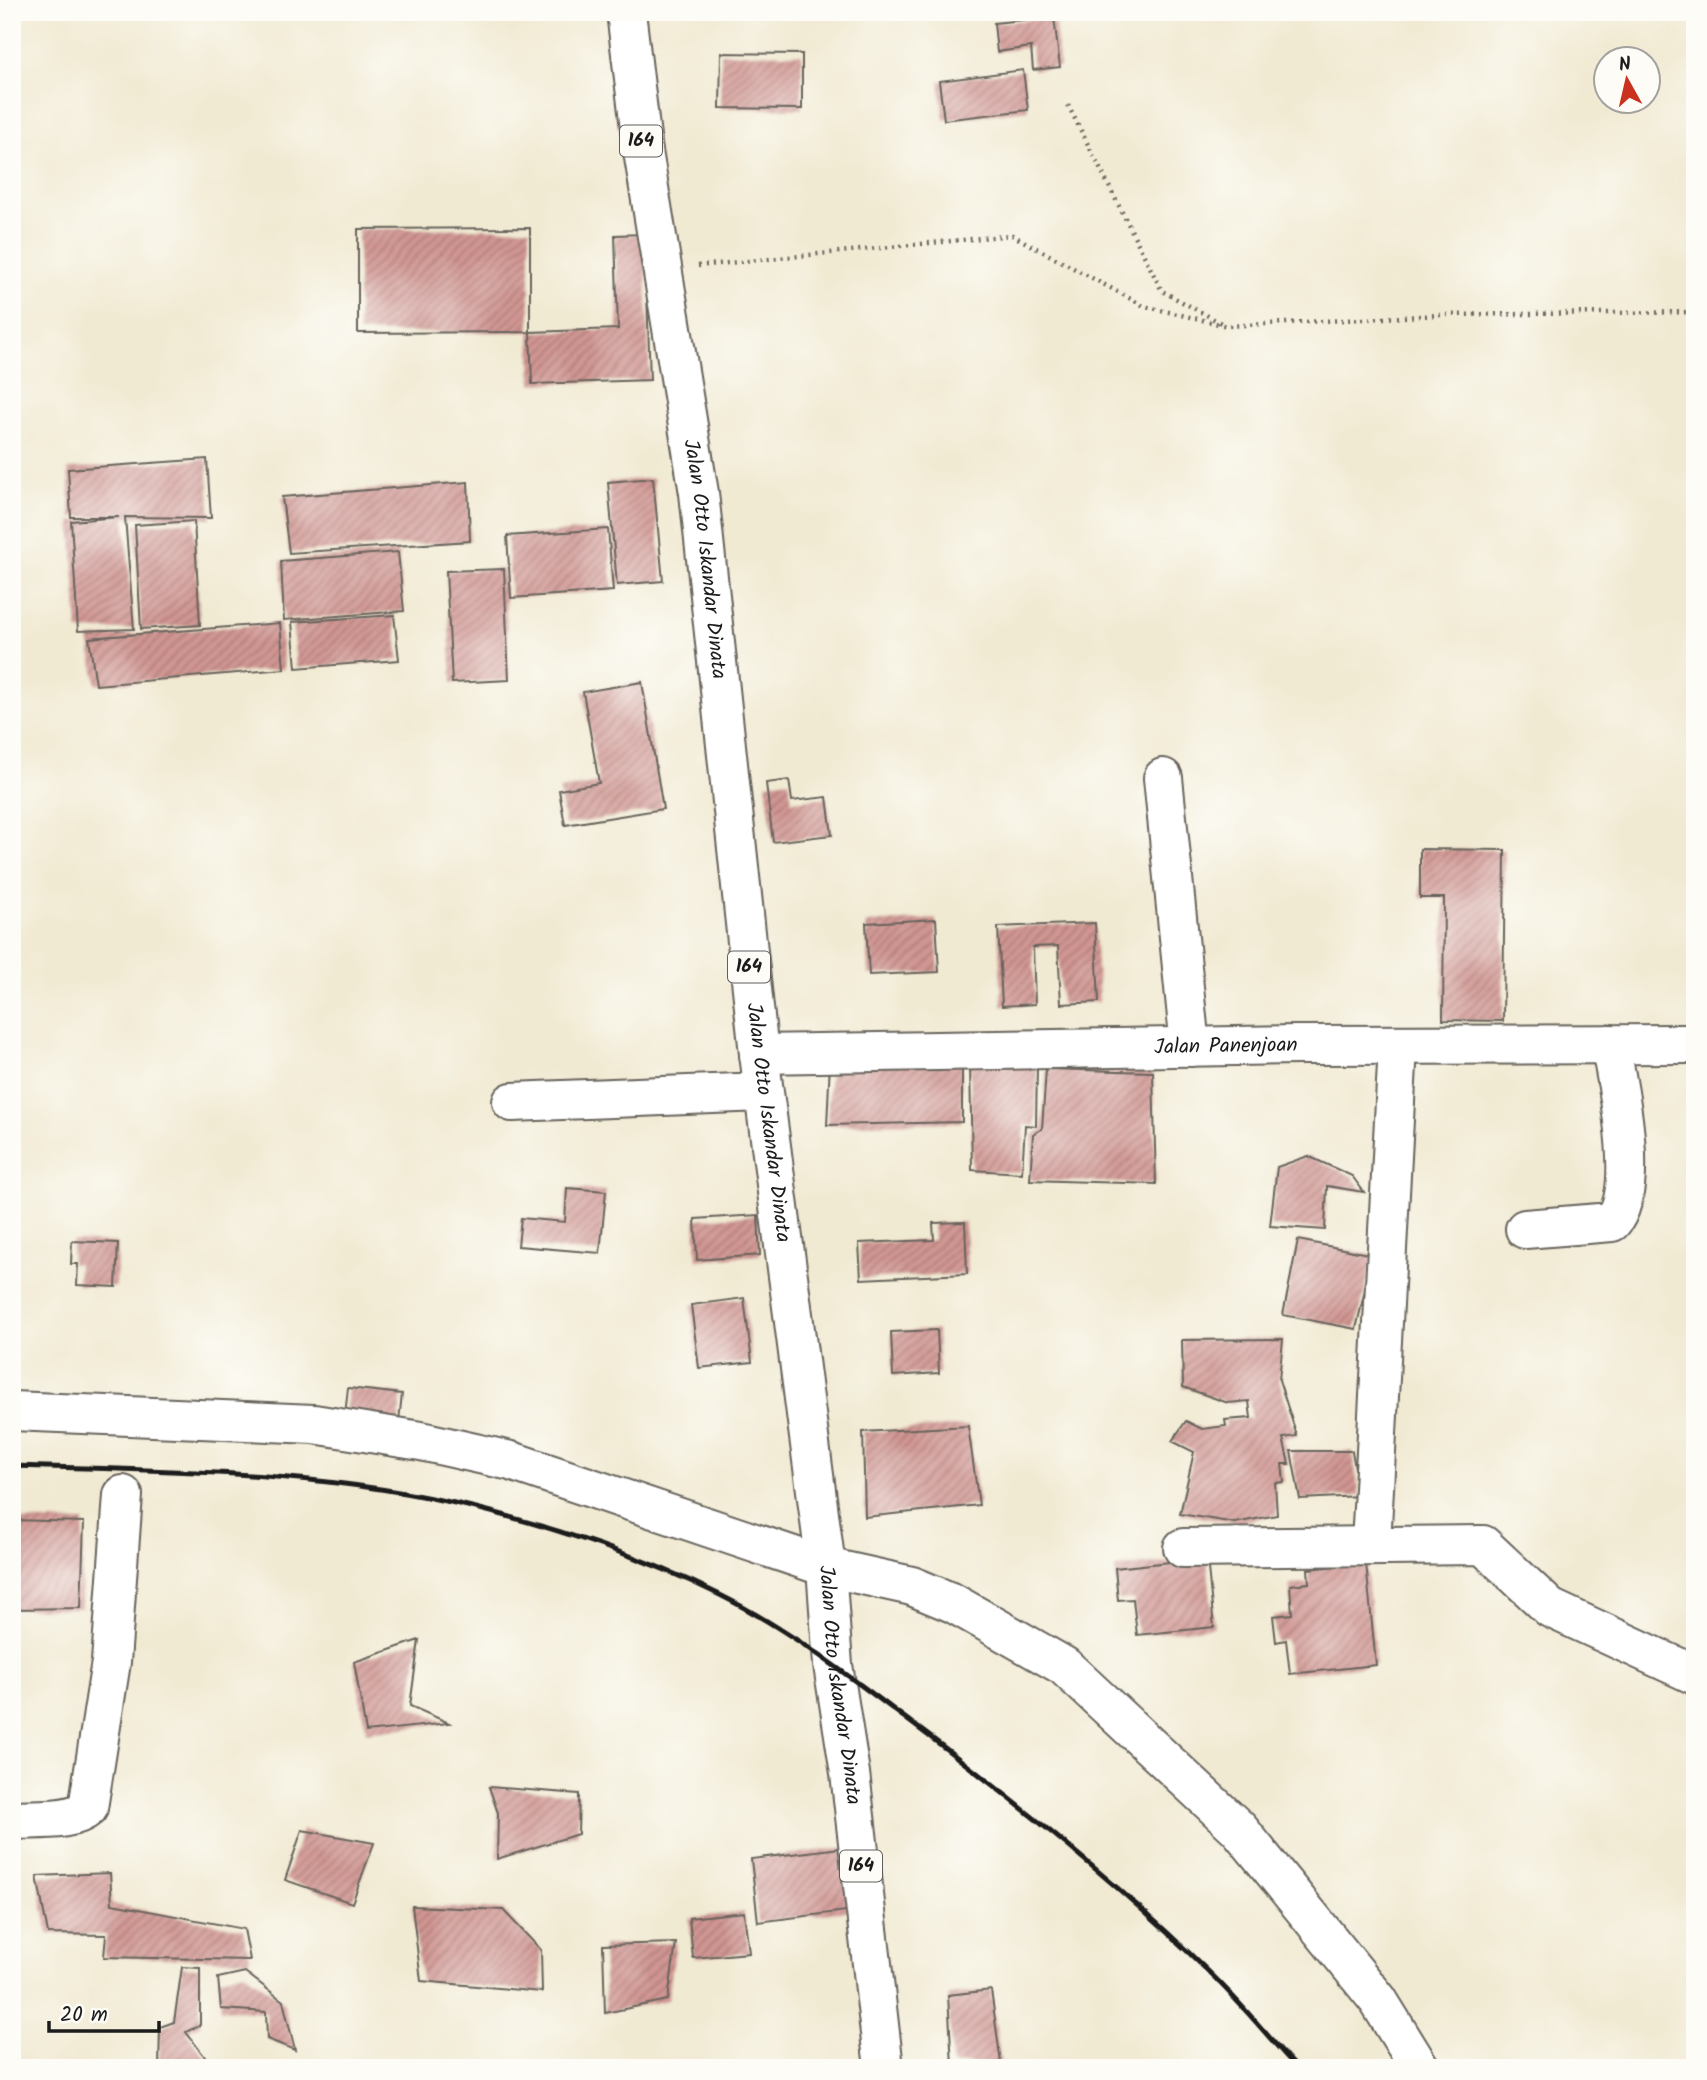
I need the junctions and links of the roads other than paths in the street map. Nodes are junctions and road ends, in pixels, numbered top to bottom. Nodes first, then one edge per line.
1 (626, 12) edge
2 (1163, 778) dead end
3 (1610, 1044) junction
4 (1695, 1044) edge
5 (1398, 1046) junction
6 (1190, 1047) junction
7 (759, 1054) junction
8 (763, 1092) junction
9 (512, 1102) dead end
10 (1525, 1229) dead end
11 (12, 1411) edge
12 (123, 1495) dead end
13 (1371, 1545) junction
14 (1183, 1548) dead end
15 (826, 1566) junction
16 (1695, 1675) edge
17 (12, 1820) edge
18 (884, 2068) edge
19 (1420, 2068) edge

1 - 7 street, Jalan Otto Iskandar Dinata / 164
2 - 6 street
3 - 4 street, Jalan Panenjoan
3 - 5 street, Jalan Panenjoan
3 - 10 street
5 - 6 street, Jalan Panenjoan
5 - 13 street
6 - 7 street, Jalan Panenjoan
7 - 8 street, Jalan Otto Iskandar Dinata / 164
8 - 9 street
8 - 15 street, Jalan Otto Iskandar Dinata / 164
11 - 15 street
12 - 17 street
13 - 14 street
13 - 16 street
15 - 18 street, Jalan Otto Iskandar Dinata / 164
15 - 19 street

